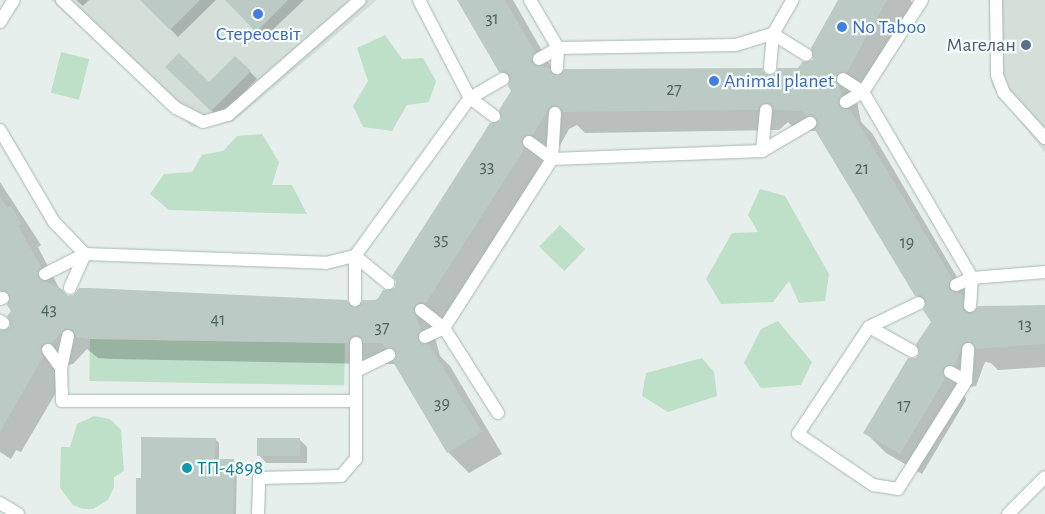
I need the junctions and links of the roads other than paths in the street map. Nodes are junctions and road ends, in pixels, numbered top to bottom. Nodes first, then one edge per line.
1 (14, 0) edge
2 (62, 0) edge
3 (360, 0) edge
4 (419, 0) edge
5 (530, 0) edge
6 (793, 0) edge
7 (922, 0) edge
8 (996, 0) edge
9 (0, 22) edge
10 (773, 34) junction
11 (558, 48) junction
12 (806, 55) dead end
13 (539, 59) dead end
14 (557, 68) dead end
15 (770, 68) dead end
16 (503, 79) dead end
17 (843, 79) dead end
18 (863, 92) junction
19 (470, 98) junction
20 (846, 102) dead end
21 (766, 110) dead end
22 (555, 112) dead end
23 (494, 116) dead end
24 (810, 123) dead end
25 (0, 130) edge
26 (1045, 138) edge
27 (529, 142) dead end
28 (762, 151) junction
29 (552, 159) junction
30 (85, 254) junction
31 (355, 256) junction
32 (1045, 272) edge
33 (45, 274) dead end
34 (972, 278) junction
35 (388, 283) dead end
36 (956, 285) dead end
37 (70, 288) dead end
38 (355, 300) dead end
39 (919, 303) dead end
40 (970, 306) dead end
41 (421, 310) dead end
42 (869, 327) junction
43 (444, 328) junction
44 (68, 336) dead end
45 (425, 337) dead end
46 (356, 344) dead end
47 (968, 349) dead end
48 (48, 350) dead end
49 (912, 351) dead end
50 (389, 355) dead end
51 (61, 368) junction
52 (356, 371) junction
53 (950, 372) dead end
54 (966, 381) junction
55 (356, 401) junction
56 (498, 413) dead end
57 (1045, 477) edge
58 (0, 503) edge
59 (18, 514) edge
60 (258, 514) edge
61 (1008, 514) edge

1 - 9 lane
2 - 3 lane
4 - 19 lane
5 - 11 lane
6 - 10 lane
7 - 18 lane
8 - 26 lane
10 - 11 lane
10 - 12 lane
10 - 15 lane
11 - 13 lane
11 - 14 lane
16 - 19 lane
17 - 18 lane
18 - 20 lane
18 - 34 lane
19 - 23 lane
19 - 31 lane
21 - 28 lane
22 - 29 lane
24 - 28 lane
25 - 30 lane
27 - 29 lane
28 - 29 lane
29 - 43 lane
30 - 31 lane
30 - 33 lane
30 - 37 lane
31 - 35 lane
31 - 38 lane
32 - 34 lane
34 - 36 lane
34 - 40 lane
39 - 42 lane
41 - 43 lane
42 - 49 lane
42 - 54 lane
43 - 45 lane
43 - 56 lane
44 - 51 lane
46 - 52 lane
47 - 54 lane
48 - 51 lane
50 - 52 lane
51 - 55 lane
52 - 55 lane
53 - 54 lane
55 - 60 lane
57 - 61 lane
58 - 59 lane

